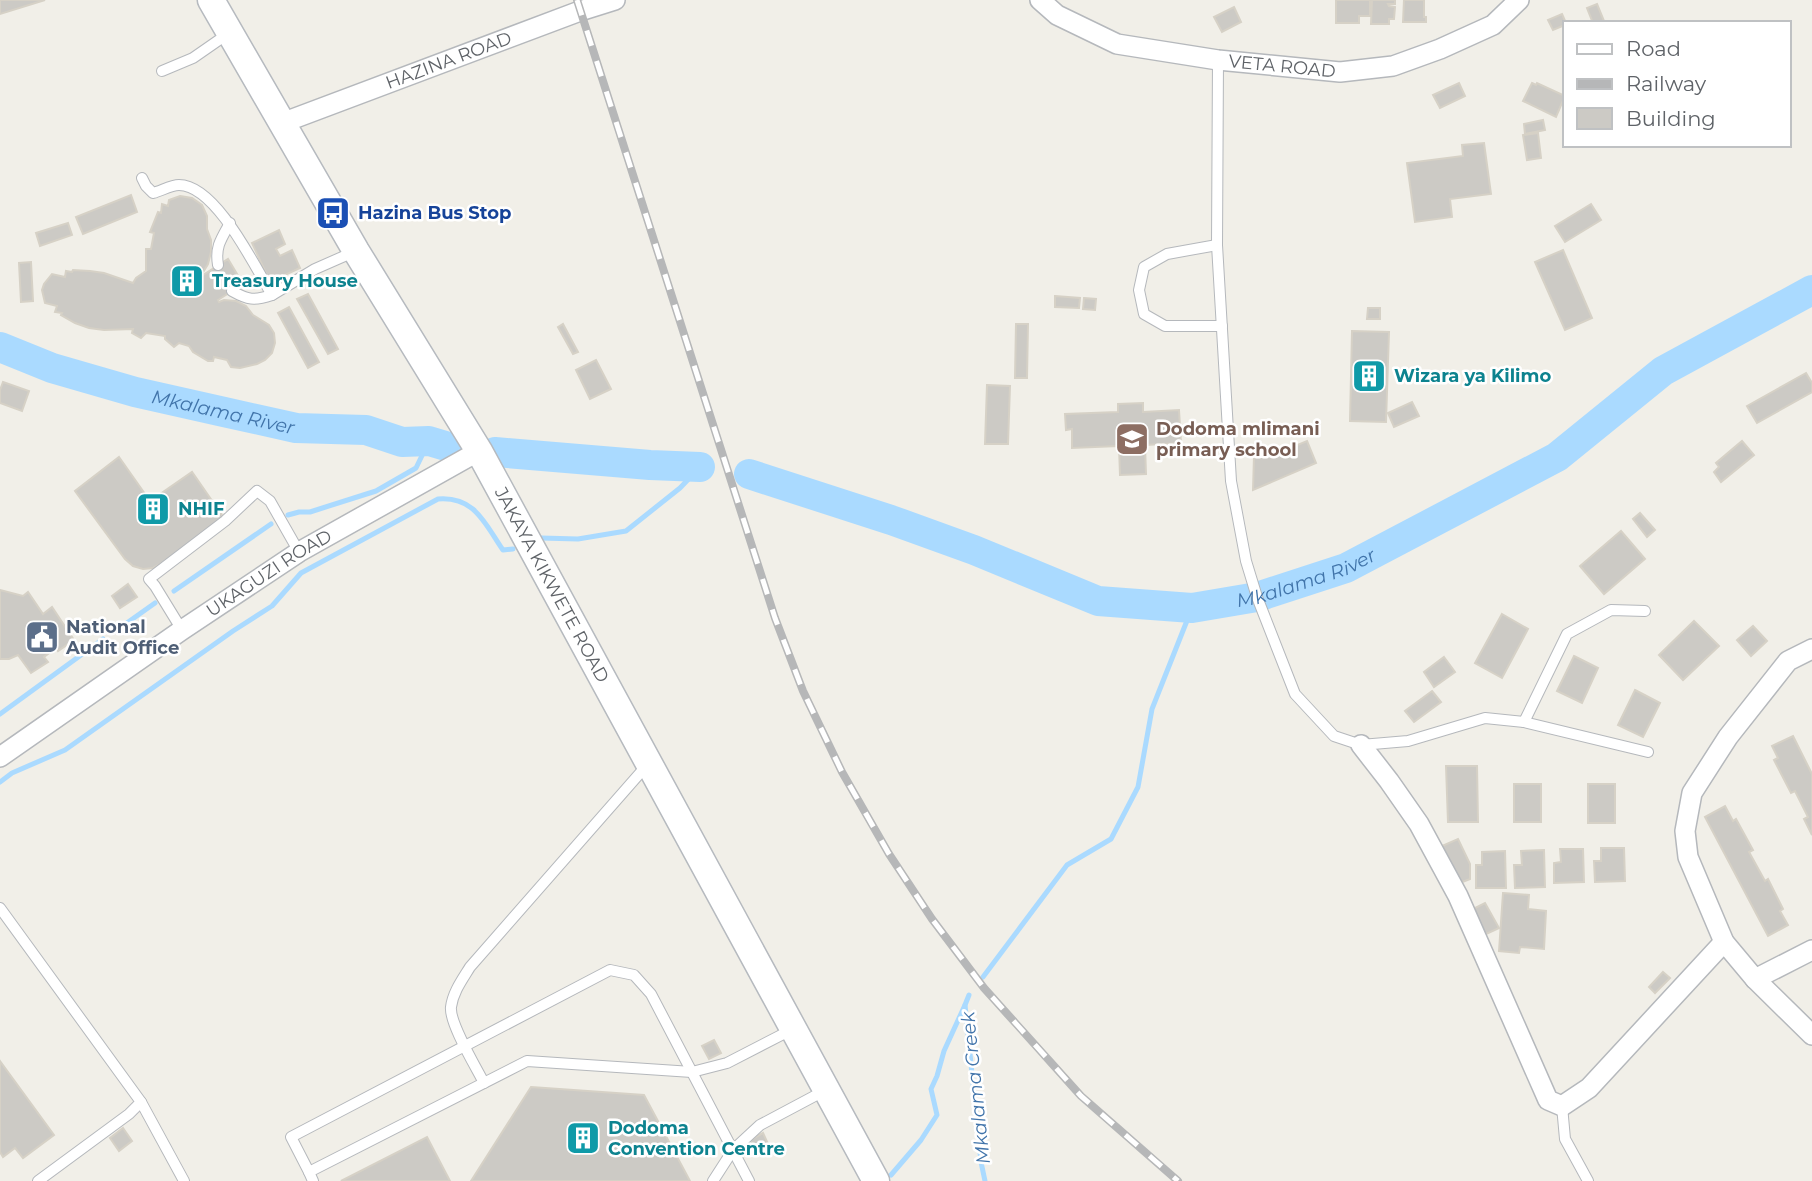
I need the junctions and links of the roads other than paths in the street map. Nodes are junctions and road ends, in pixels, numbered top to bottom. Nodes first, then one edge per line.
1 (211, 0) edge
2 (615, 0) edge
3 (1040, 0) edge
4 (1519, 0) edge
5 (230, 33) junction
6 (1218, 60) junction
7 (162, 71) dead end
8 (282, 123) junction
9 (142, 177) dead end
10 (230, 223) junction
11 (1217, 245) junction
12 (356, 251) junction
13 (218, 265) dead end
14 (232, 291) dead end
15 (272, 295) junction
16 (1222, 326) junction
17 (479, 452) junction
18 (299, 552) junction
19 (1645, 611) dead end
20 (182, 630) junction
21 (1812, 649) edge
22 (1524, 722) junction
23 (1361, 745) junction
24 (1648, 752) dead end
25 (0, 757) edge
26 (649, 764) junction
27 (0, 908) edge
28 (1724, 942) junction
29 (1812, 950) edge
30 (1755, 979) junction
31 (793, 1029) junction
32 (1812, 1035) edge
33 (465, 1045) junction
34 (692, 1072) junction
35 (484, 1083) junction
36 (826, 1090) junction
37 (142, 1102) junction
38 (1562, 1106) junction
39 (733, 1150) junction
40 (311, 1176) edge
41 (38, 1181) edge
42 (184, 1181) edge
43 (713, 1181) edge
44 (749, 1181) edge
45 (876, 1181) edge
46 (1588, 1181) edge

1 - 5 main road, JAKAYA KIKWETE ROAD
2 - 8 street, HAZINA ROAD
3 - 6 street, VETA ROAD
4 - 6 street, VETA ROAD
5 - 7 lane
5 - 8 main road, JAKAYA KIKWETE ROAD
6 - 11 lane
8 - 12 main road, JAKAYA KIKWETE ROAD
9 - 10 lane
10 - 13 lane
10 - 15 lane
11 - 16 lane
11 - 16 lane
12 - 15 lane
12 - 17 main road, JAKAYA KIKWETE ROAD
14 - 15 lane
16 - 23 lane
17 - 18 street, UKAGUZI ROAD
17 - 26 main road, JAKAYA KIKWETE ROAD
18 - 20 street, UKAGUZI ROAD
18 - 20 lane
19 - 22 lane
20 - 25 street, UKAGUZI ROAD
21 - 28 street
22 - 23 lane
22 - 24 lane
23 - 38 street
26 - 31 main road, JAKAYA KIKWETE ROAD
26 - 33 lane
27 - 37 lane
28 - 30 street
28 - 38 street
29 - 30 street
30 - 32 street
31 - 34 lane
31 - 36 main road, JAKAYA KIKWETE ROAD
33 - 34 lane
33 - 35 lane
33 - 40 lane
34 - 35 lane
34 - 39 lane
35 - 40 lane
36 - 39 lane
36 - 45 main road, JAKAYA KIKWETE ROAD
37 - 41 lane
37 - 42 lane
38 - 46 lane
39 - 43 lane
39 - 44 lane

